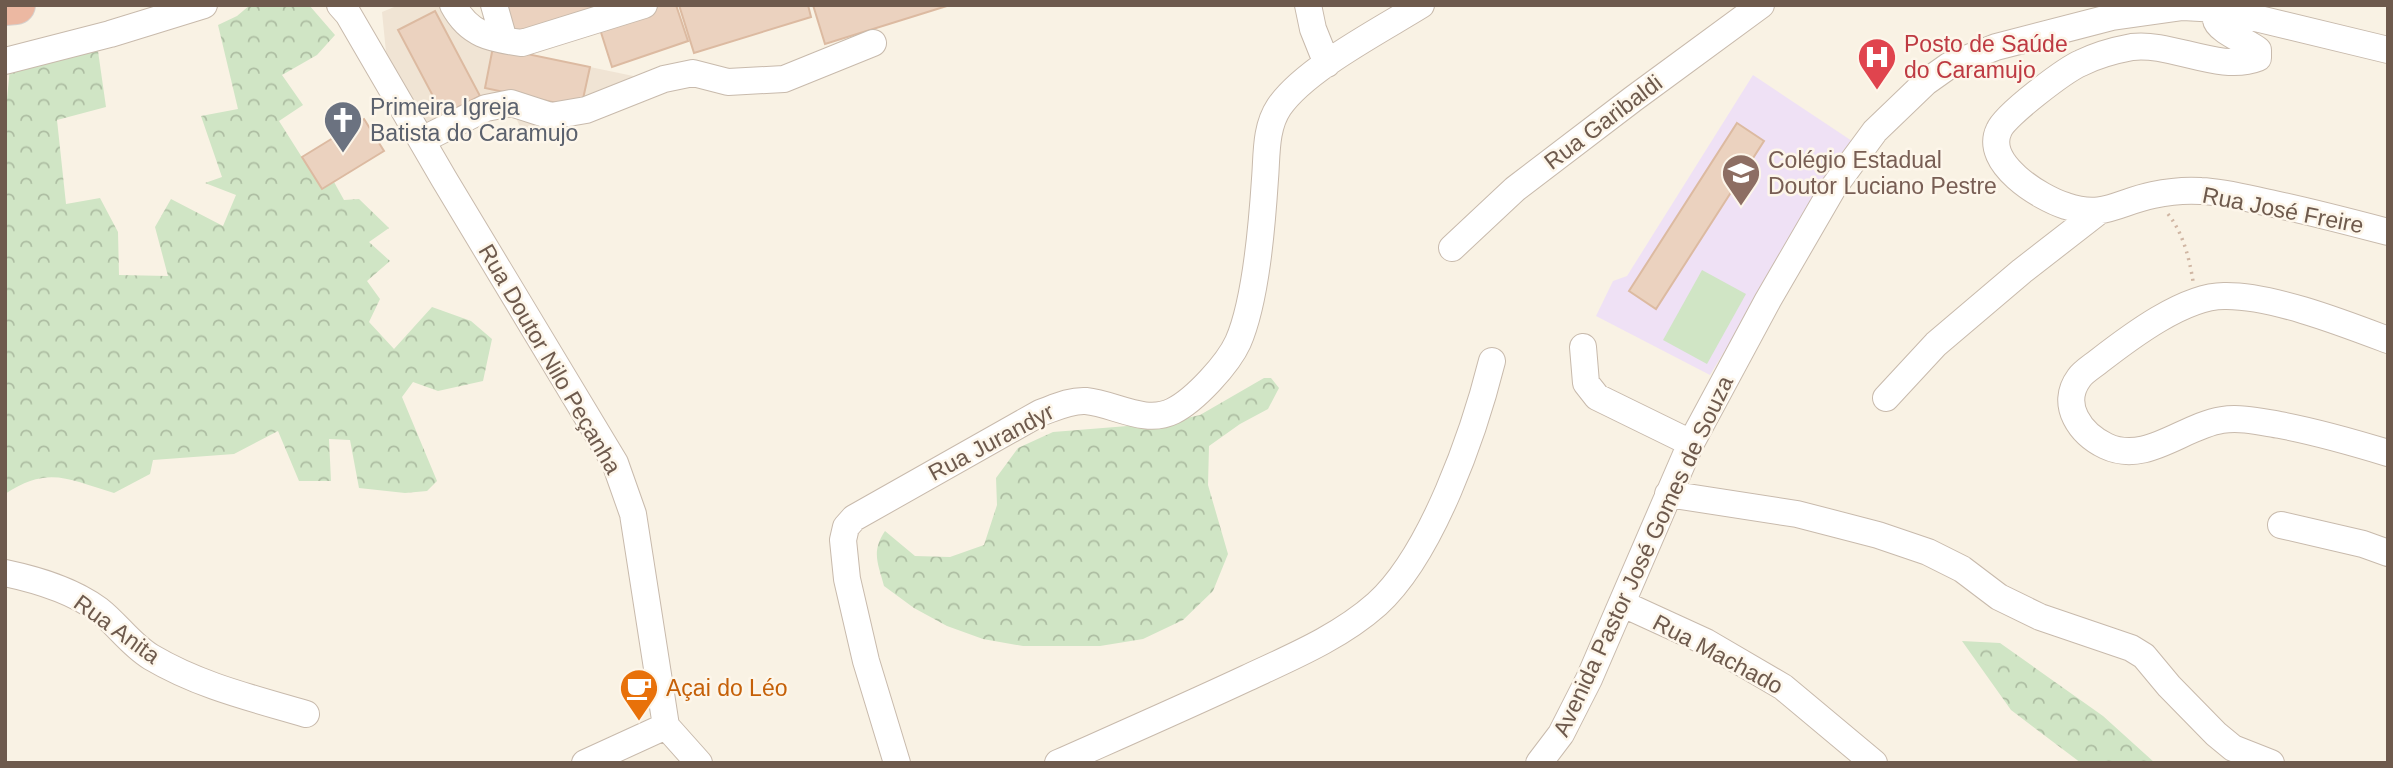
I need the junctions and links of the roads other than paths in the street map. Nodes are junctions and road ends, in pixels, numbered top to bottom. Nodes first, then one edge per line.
1 (16, 5) edge
2 (204, 5) edge
3 (340, 5) edge
4 (365, 5) edge
5 (494, 5) edge
6 (644, 5) edge
7 (1308, 5) edge
8 (1421, 5) edge
9 (1761, 5) edge
10 (5, 6) edge
11 (460, 7) edge
12 (2218, 9) junction
13 (504, 40) junction
14 (873, 43) dead end
15 (2388, 50) edge
16 (368, 52) junction
17 (5, 61) edge
18 (1327, 64) junction
19 (422, 141) junction
20 (2098, 212) junction
21 (2388, 232) edge
22 (1452, 248) dead end
23 (2388, 340) edge
24 (1583, 347) dead end
25 (1492, 361) dead end
26 (1886, 398) dead end
27 (1691, 443) junction
28 (2388, 453) edge
29 (1668, 494) junction
30 (2281, 525) dead end
31 (2388, 553) edge
32 (5, 573) edge
33 (1623, 604) junction
34 (306, 714) dead end
35 (666, 726) junction
36 (585, 763) edge
37 (699, 763) edge
38 (897, 763) edge
39 (1058, 763) edge
40 (1539, 763) edge
41 (1874, 763) edge
42 (2272, 763) edge

1 - 10 highway
2 - 17 street
3 - 16 street, Rua Doutor Nilo Peçanha
4 - 16 street, Rua Doutor Nilo Peçanha
5 - 13 street
6 - 13 street
7 - 18 street
8 - 18 street, Rua Jurandyr
9 - 22 street, Rua Garibaldi
11 - 13 street
12 - 15 street, Avenida Pastor José Gomes de Souza
12 - 20 street, Rua José Freire
12 - 27 street, Avenida Pastor José Gomes de Souza
14 - 19 street
16 - 19 street, Rua Doutor Nilo Peçanha
18 - 38 street, Rua Jurandyr
19 - 35 street, Rua Doutor Nilo Peçanha
20 - 21 street, Rua José Freire
20 - 26 street
23 - 28 street
24 - 27 street
25 - 39 street
27 - 29 street, Avenida Pastor José Gomes de Souza
29 - 33 street, Avenida Pastor José Gomes de Souza
29 - 42 street
30 - 31 street
32 - 34 street, Rua Anita
33 - 40 street, Avenida Pastor José Gomes de Souza
33 - 41 street, Rua Machado
35 - 36 street
35 - 37 street

